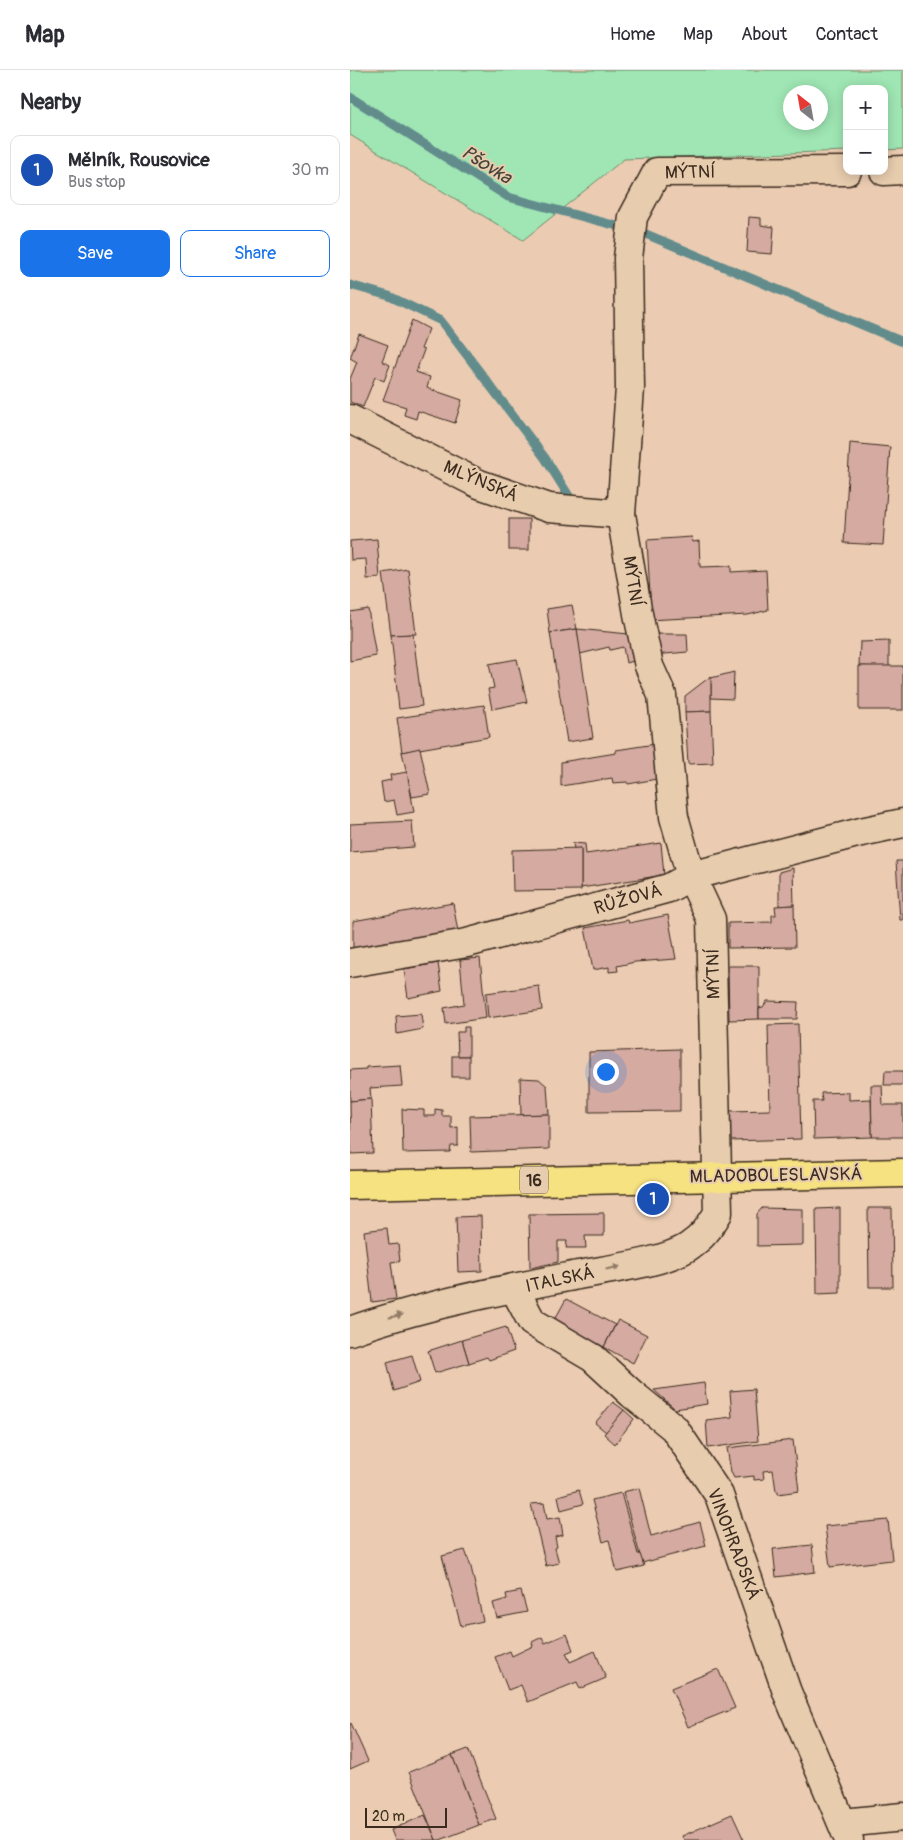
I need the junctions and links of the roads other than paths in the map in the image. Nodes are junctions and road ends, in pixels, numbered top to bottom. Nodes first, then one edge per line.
1 (903, 170) edge
2 (843, 171) edge
3 (888, 171) edge
4 (350, 419) edge
5 (622, 514) junction
6 (903, 823) edge
7 (691, 876) junction
8 (350, 963) edge
9 (903, 1173) edge
10 (718, 1176) junction
11 (350, 1185) edge
12 (514, 1288) junction
13 (350, 1331) edge
14 (903, 1818) edge
15 (846, 1832) edge

1 - 3 street
2 - 5 street, MÝTNÍ
4 - 5 street, MLÝNSKÁ
5 - 7 street, MÝTNÍ
6 - 7 street, RŮŽOVÁ
7 - 8 street, RŮŽOVÁ
7 - 10 street, MÝTNÍ
9 - 10 main road, MLADOBOLESLAVSKÁ / 16
10 - 11 main road, MLADOBOLESLAVSKÁ / 16
12 -> 10 street, ITALSKÁ
13 -> 12 street, ITALSKÁ
12 - 15 street, VINOHRADSKÁ
14 - 15 street

